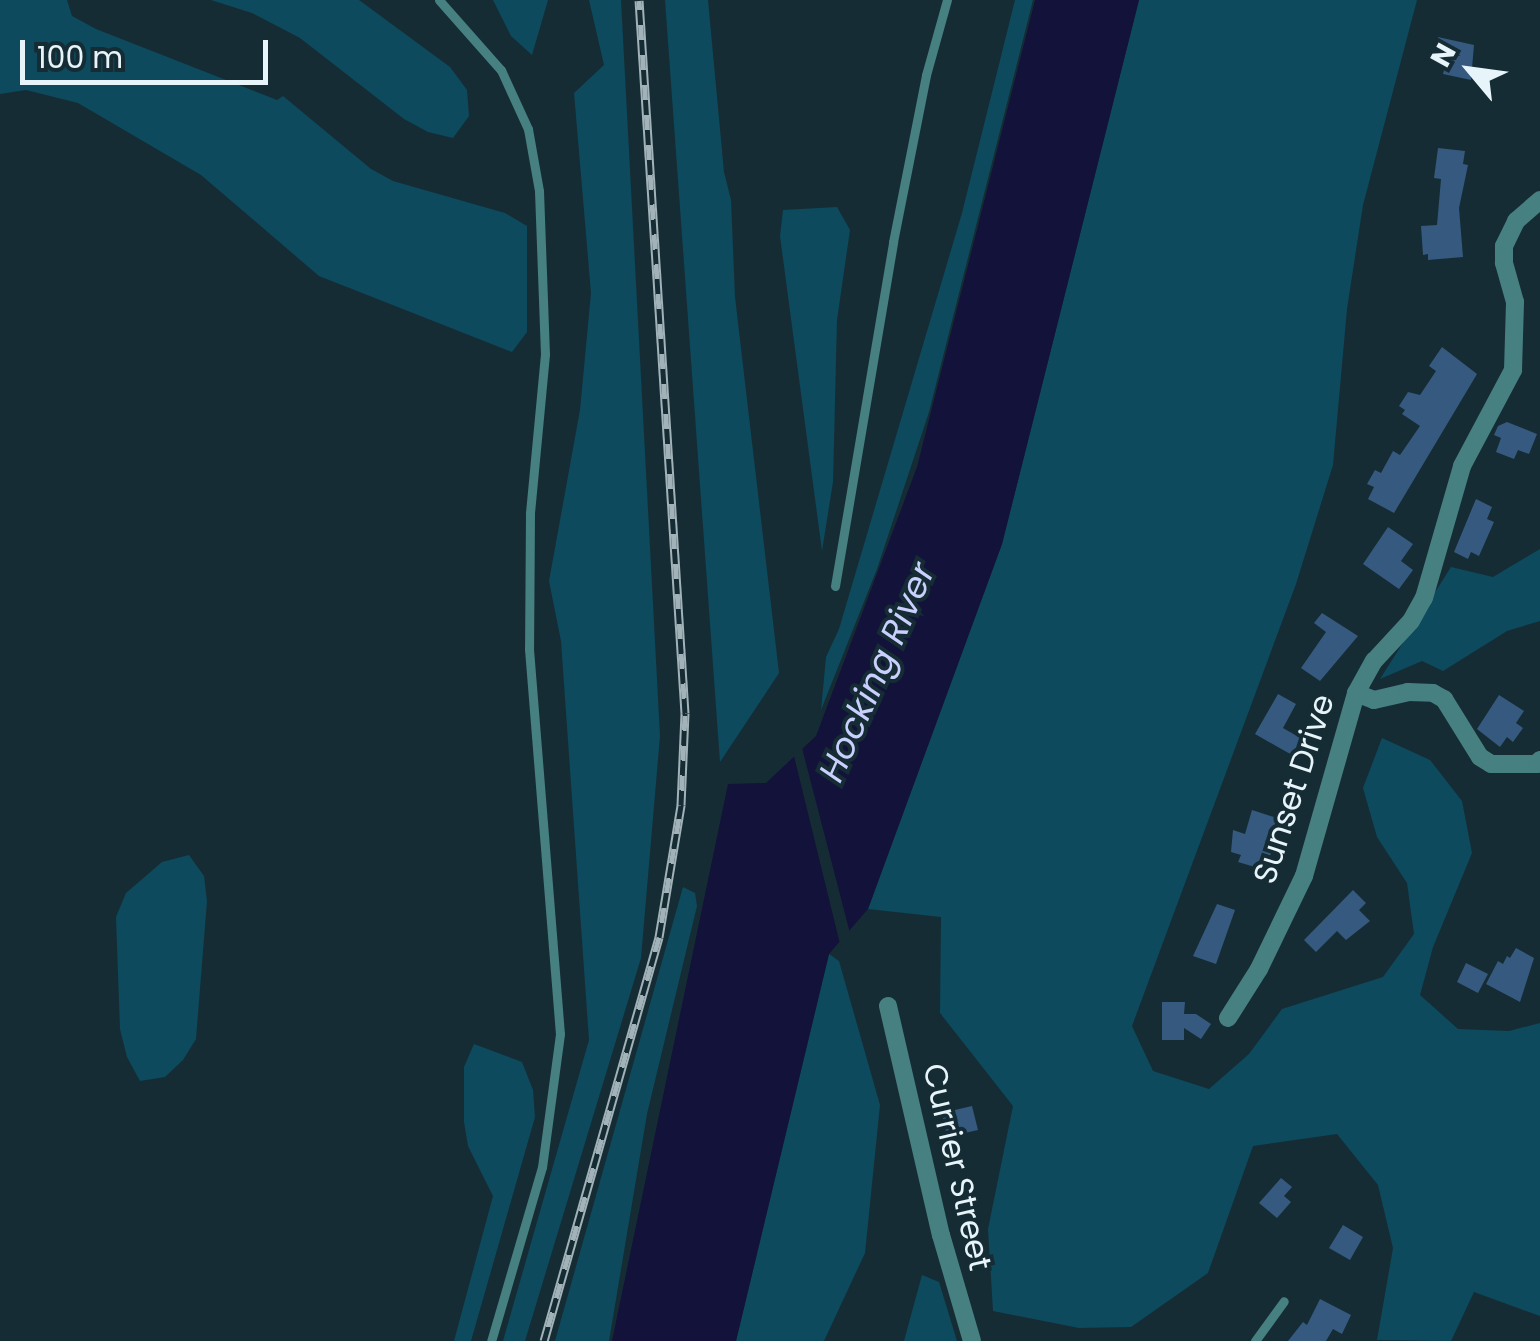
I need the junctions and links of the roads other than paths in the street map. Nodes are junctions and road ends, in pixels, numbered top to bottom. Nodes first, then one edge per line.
1 (439, 0) edge
2 (947, 0) edge
3 (1540, 200) edge
4 (835, 586) dead end
5 (1356, 693) junction
6 (1540, 760) edge
7 (888, 1006) dead end
8 (1228, 1018) dead end
9 (1284, 1300) dead end
10 (491, 1341) edge
11 (972, 1341) edge
12 (1255, 1341) edge

1 - 10 lane
2 - 4 lane
3 - 5 street, Sunset Drive
5 - 6 street
5 - 8 street, Sunset Drive
7 - 11 street, Currier Street
9 - 12 lane

